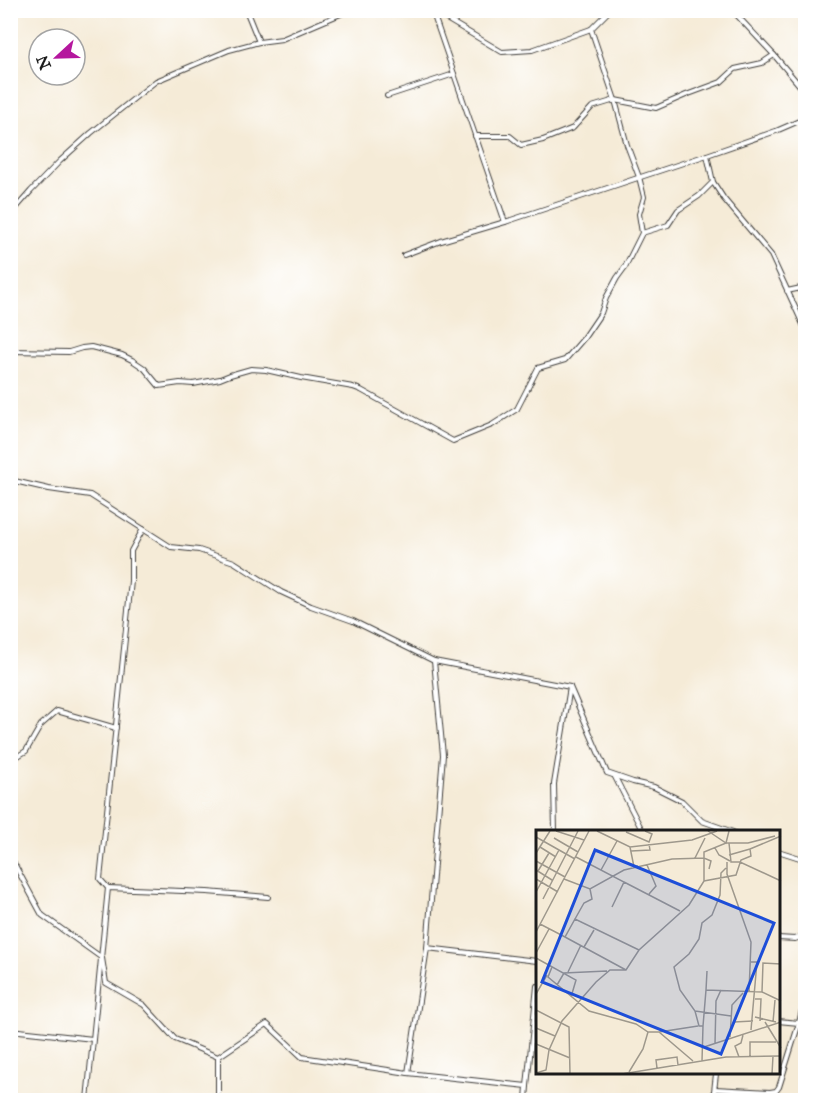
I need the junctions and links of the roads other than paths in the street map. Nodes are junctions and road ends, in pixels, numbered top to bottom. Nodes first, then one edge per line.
1 (246, 10) edge
2 (350, 10) edge
3 (432, 10) edge
4 (610, 10) edge
5 (732, 10) edge
6 (591, 29) junction
7 (260, 42) junction
8 (774, 55) junction
9 (454, 74) junction
10 (806, 93) edge
11 (387, 96) dead end
12 (615, 100) junction
13 (806, 118) edge
14 (475, 136) junction
15 (706, 155) junction
16 (639, 177) junction
17 (713, 182) junction
18 (10, 215) edge
19 (505, 222) junction
20 (642, 233) junction
21 (404, 255) dead end
22 (806, 287) edge
23 (787, 291) junction
24 (806, 331) edge
25 (10, 351) edge
26 (10, 480) edge
27 (143, 529) junction
28 (434, 661) junction
29 (570, 687) junction
30 (116, 728) junction
31 (10, 762) edge
32 (615, 776) junction
33 (555, 830) edge
34 (642, 830) edge
35 (727, 830) edge
36 (780, 852) edge
37 (10, 856) edge
38 (806, 860) edge
39 (108, 888) junction
40 (268, 897) dead end
41 (806, 935) edge
42 (780, 938) edge
43 (426, 948) junction
44 (102, 958) junction
45 (536, 961) edge
46 (806, 993) edge
47 (536, 996) edge
48 (780, 1021) edge
49 (799, 1023) junction
50 (10, 1030) edge
51 (93, 1039) junction
52 (218, 1057) junction
53 (408, 1073) junction
54 (716, 1075) edge
55 (527, 1086) junction
56 (715, 1089) junction
57 (713, 1098) edge
58 (87, 1101) edge
59 (218, 1101) edge
60 (526, 1101) edge
61 (756, 1101) edge

1 - 7 street
2 - 7 street
3 - 6 street
3 - 9 street
4 - 6 street
5 - 8 street
6 - 12 street
7 - 18 street
8 - 10 street
8 - 12 street
9 - 11 street
9 - 14 street
12 - 14 street
12 - 16 street
13 - 15 street
14 - 19 street
15 - 16 street
15 - 17 street
16 - 19 street
16 - 20 street
17 - 20 street
17 - 23 street
19 - 21 street
20 - 25 street
22 - 23 street
23 - 24 street
26 - 27 street
27 - 28 street
27 - 30 street
28 - 29 street
28 - 43 street
29 - 32 street
29 - 33 street
30 - 31 street
30 - 39 street
32 - 34 street
32 - 35 street
36 - 38 street
37 - 44 street
39 - 40 street
39 - 44 street
41 - 42 street
43 - 45 street
43 - 53 street
44 - 51 street
44 - 52 street
46 - 49 street
47 - 55 street
48 - 49 street
49 - 56 street
50 - 51 street
51 - 58 street
52 - 53 street
52 - 59 street
53 - 55 street
54 - 56 street
55 - 60 street
56 - 57 street
57 - 61 street

